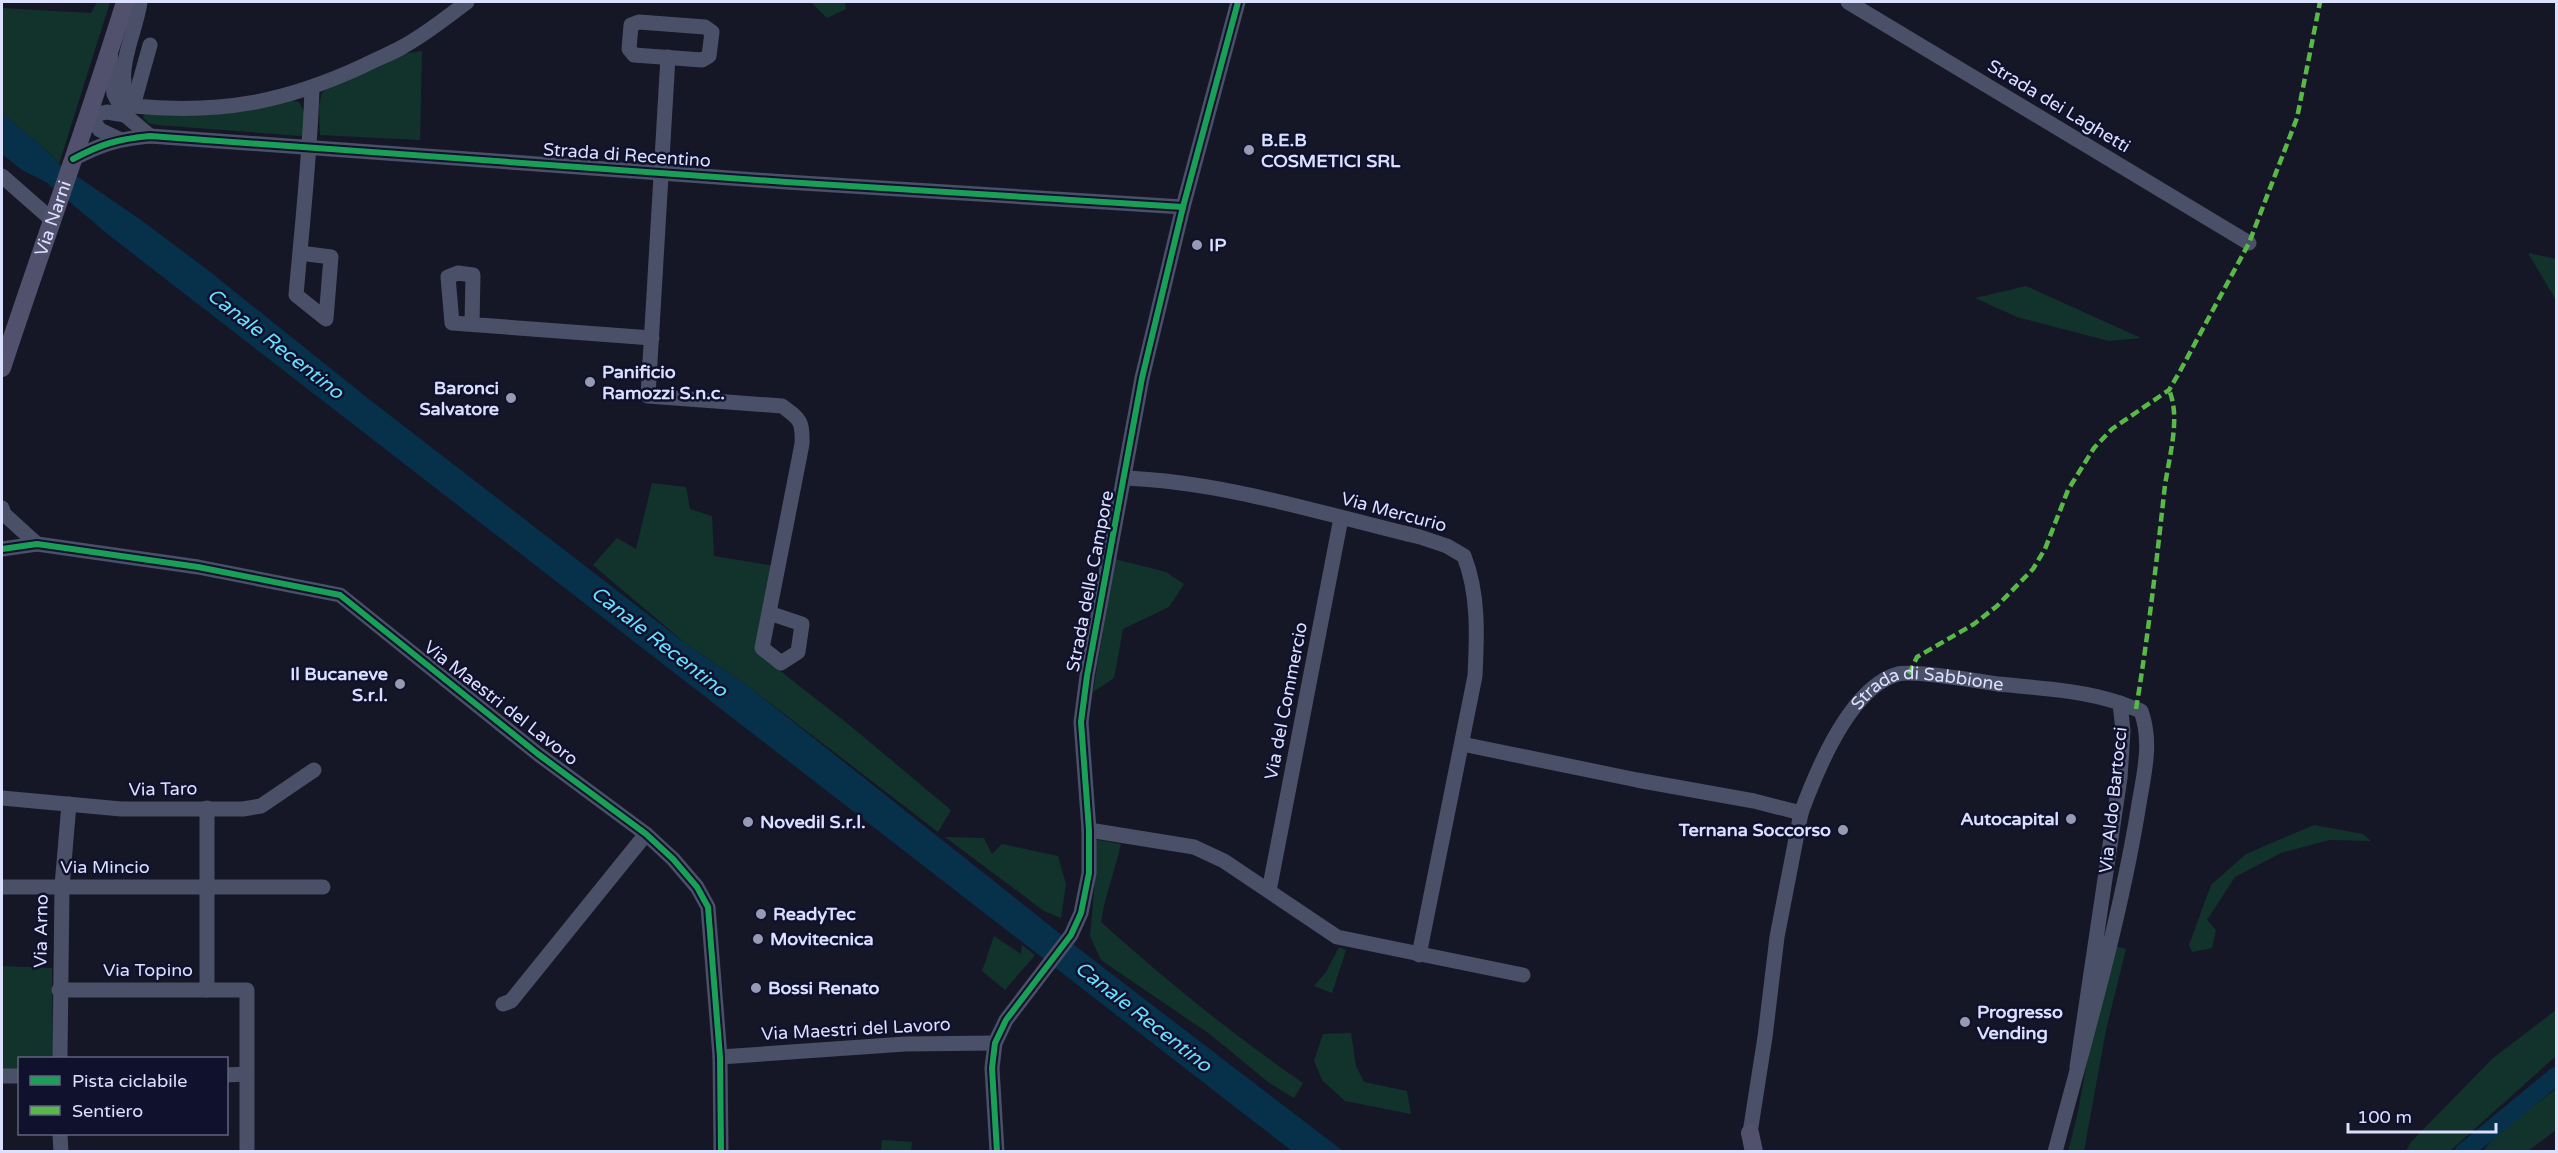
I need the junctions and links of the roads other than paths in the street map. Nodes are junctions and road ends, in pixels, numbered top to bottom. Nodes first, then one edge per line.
1 (125, 2) edge
2 (140, 2) edge
3 (467, 2) edge
4 (1238, 2) edge
5 (1848, 2) edge
6 (150, 45) dead end
7 (110, 50) junction
8 (668, 57) junction
9 (312, 88) junction
10 (129, 110) junction
11 (89, 116) junction
12 (150, 136) junction
13 (119, 138) junction
14 (310, 147) junction
15 (73, 159) junction
16 (661, 172) junction
17 (2, 176) edge
18 (1183, 207) junction
19 (54, 211) junction
20 (2249, 243) dead end
21 (300, 253) dead end
22 (472, 324) dead end
23 (652, 338) junction
24 (2, 368) edge
25 (1125, 478) junction
26 (2, 512) edge
27 (1341, 518) junction
28 (38, 544) junction
29 (2, 549) edge
30 (769, 613) dead end
31 (2120, 703) junction
32 (1462, 744) junction
33 (315, 770) dead end
34 (2, 798) edge
35 (69, 804) junction
36 (207, 808) junction
37 (1801, 813) junction
38 (1089, 830) junction
39 (646, 834) junction
40 (62, 886) junction
41 (2, 887) edge
42 (208, 887) junction
43 (323, 887) dead end
44 (1269, 891) junction
45 (1419, 955) junction
46 (1523, 975) dead end
47 (59, 990) junction
48 (207, 990) junction
49 (502, 1004) dead end
50 (995, 1043) junction
51 (60, 1057) edge
52 (720, 1057) junction
53 (2077, 1067) junction
54 (246, 1074) junction
55 (228, 1075) edge
56 (2, 1076) edge
57 (18, 1076) edge
58 (1750, 1133) junction
59 (60, 1135) edge
60 (61, 1152) edge
61 (247, 1152) edge
62 (721, 1152) edge
63 (997, 1152) edge
64 (1747, 1152) edge
65 (1754, 1152) edge
66 (2055, 1152) edge

1 - 7 main road, Via Narni
2 - 10 street
3 - 9 street
4 - 18 street, Strada delle Campore
5 - 20 street, Strada dei Laghetti
6 - 10 street
7 - 10 street
7 - 11 main road, Via Narni
8 - 8 street
8 - 16 street, Strada di Recentino
9 - 10 street
9 - 14 street
10 - 11 street
10 - 12 street
11 - 13 street
11 - 15 main road, Via Narni
12 - 13 street, Strada di Recentino
12 - 14 street, Strada di Recentino
13 - 15 street, Strada di Recentino
14 - 16 street, Strada di Recentino
14 - 21 street
15 - 19 main road, Via Narni
16 - 18 street, Strada di Recentino
16 - 23 street, Strada di Recentino
17 - 19 street
18 - 25 street, Strada delle Campore
19 - 24 main road, Via Narni
22 - 23 street
23 - 30 street, Strada di Recentino
25 - 27 street, Via Mercurio
25 - 38 street, Strada delle Campore
26 - 28 street
27 - 32 street, Via Mercurio
27 - 44 street, Via del Commercio
28 - 29 street, Via Maestri del Lavoro
28 - 39 street, Via Maestri del Lavoro
31 - 37 street, Strada di Sabbione
31 - 53 street, Via Aldo Bartocci
31 - 53 street, Via Aldo Bartocci
32 - 37 street
32 - 45 street, Via Mercurio
33 - 36 street, Via Taro
34 - 35 street, Via Taro
35 - 36 street, Via Taro
35 - 40 street, Via Arno
36 - 42 street
37 - 58 street, Strada di Sabbione
38 - 44 street
38 - 50 street, Strada delle Campore
39 - 49 street
39 - 52 street, Via Maestri del Lavoro
40 - 41 street, Via Mincio
40 - 42 street, Via Mincio
40 - 47 street, Via Arno
42 - 43 street, Via Mincio
42 - 48 street, Via Topino
44 - 45 street
45 - 46 street
47 - 48 street, Via Topino
47 - 51 street, Via Arno
48 - 54 street
50 - 52 street, Via Maestri del Lavoro
50 - 63 street, Strada delle Campore
52 - 62 street, Via Maestri del Lavoro
53 - 66 street, Via Aldo Bartocci
54 - 55 street
54 - 61 street
56 - 57 street
58 - 64 main road, Strada di Sabbione
58 - 65 main road
59 - 60 street

